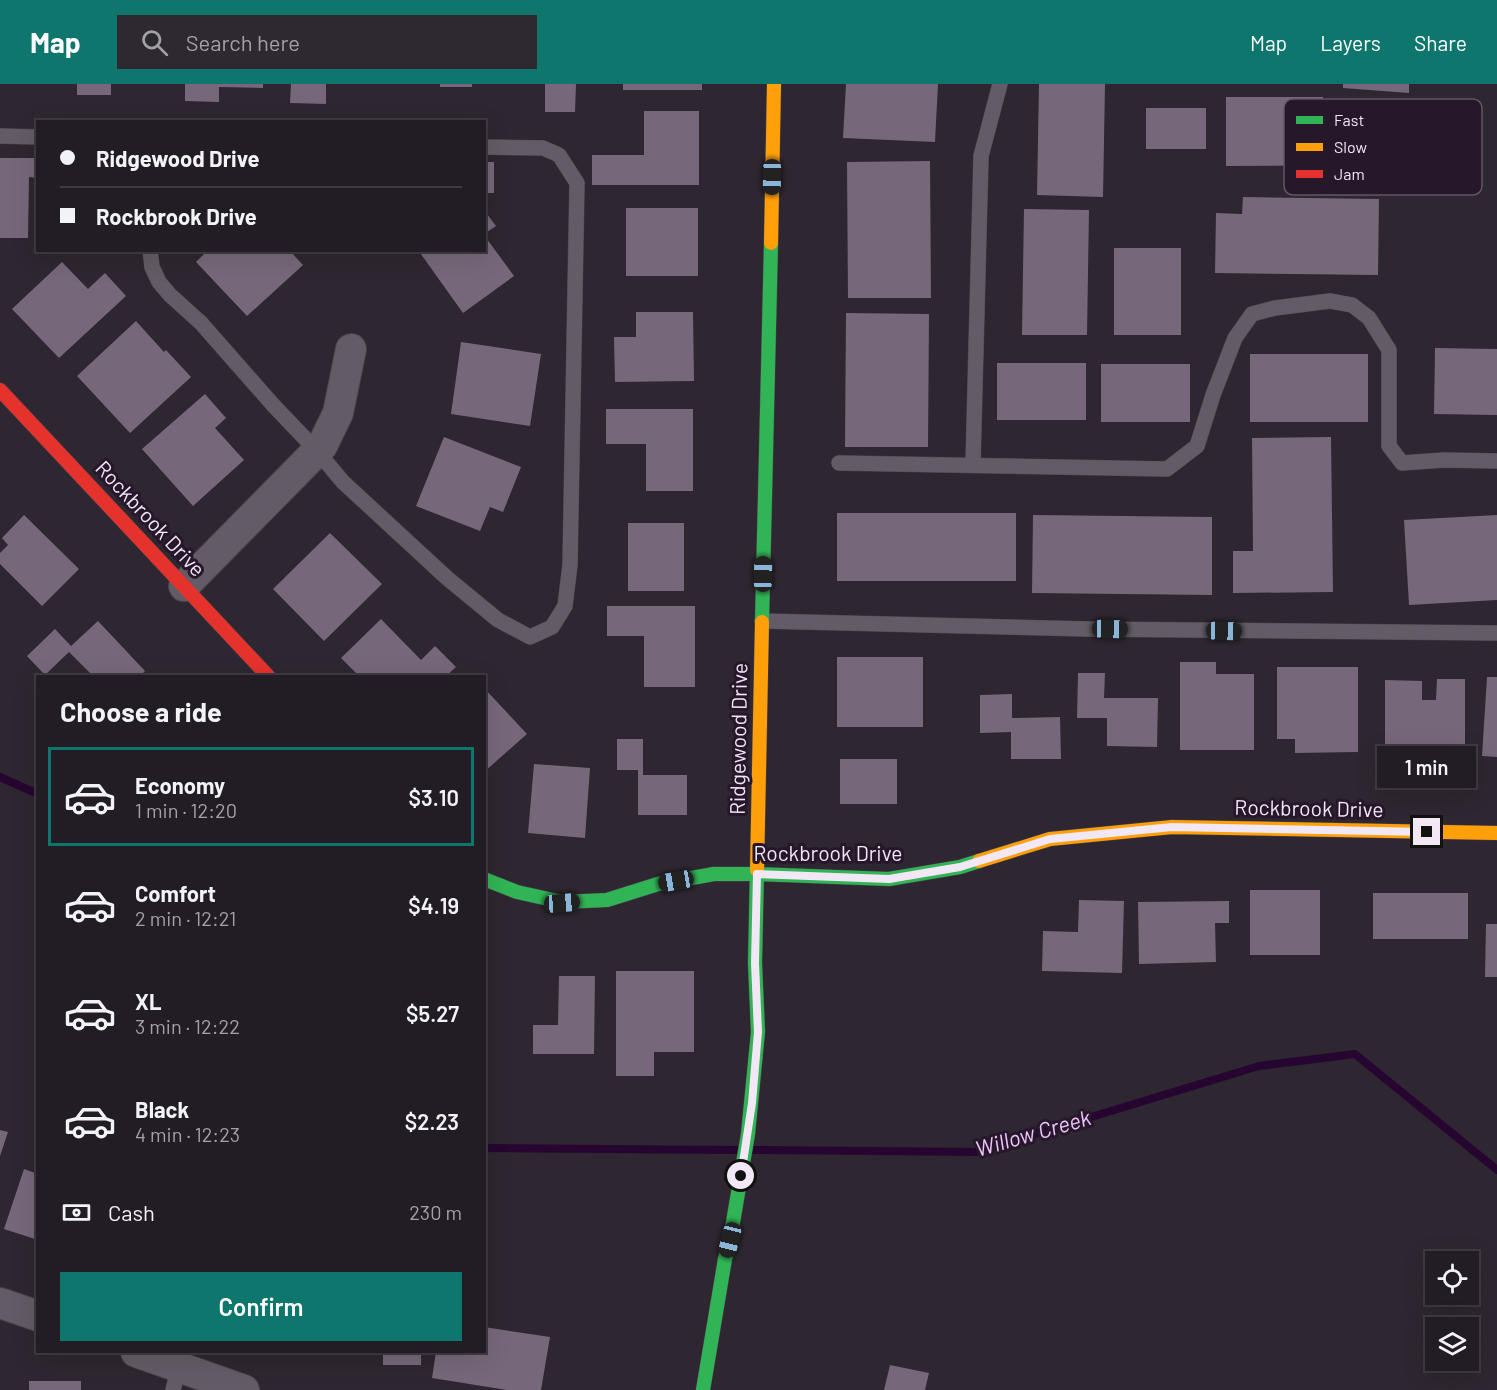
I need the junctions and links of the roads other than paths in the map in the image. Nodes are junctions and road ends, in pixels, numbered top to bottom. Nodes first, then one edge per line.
1 (774, 84) edge
2 (1000, 84) edge
3 (0, 136) edge
4 (36, 137) edge
5 (486, 147) edge
6 (150, 252) edge
7 (351, 349) dead end
8 (0, 390) edge
9 (317, 451) junction
10 (1497, 461) edge
11 (839, 462) dead end
12 (973, 464) junction
13 (184, 586) junction
14 (762, 621) junction
15 (1497, 633) edge
16 (267, 675) edge
17 (1497, 833) edge
18 (757, 874) junction
19 (486, 880) edge
20 (0, 1303) edge
21 (36, 1315) edge
22 (137, 1353) edge
23 (176, 1379) edge
24 (244, 1390) edge
25 (703, 1390) edge

1 - 14 street, Ridgewood Drive
2 - 12 lane
3 - 4 lane
5 - 9 lane
6 - 9 lane
7 - 9 street
8 - 13 street, Rockbrook Drive
9 - 13 street
10 - 12 lane
11 - 12 lane
13 - 16 street, Rockbrook Drive
14 - 15 lane
14 - 18 street, Ridgewood Drive
17 - 18 street, Rockbrook Drive
18 - 19 street, Rockbrook Drive
18 - 25 street, Ridgewood Drive
20 - 21 street
22 - 23 street
23 - 24 street

